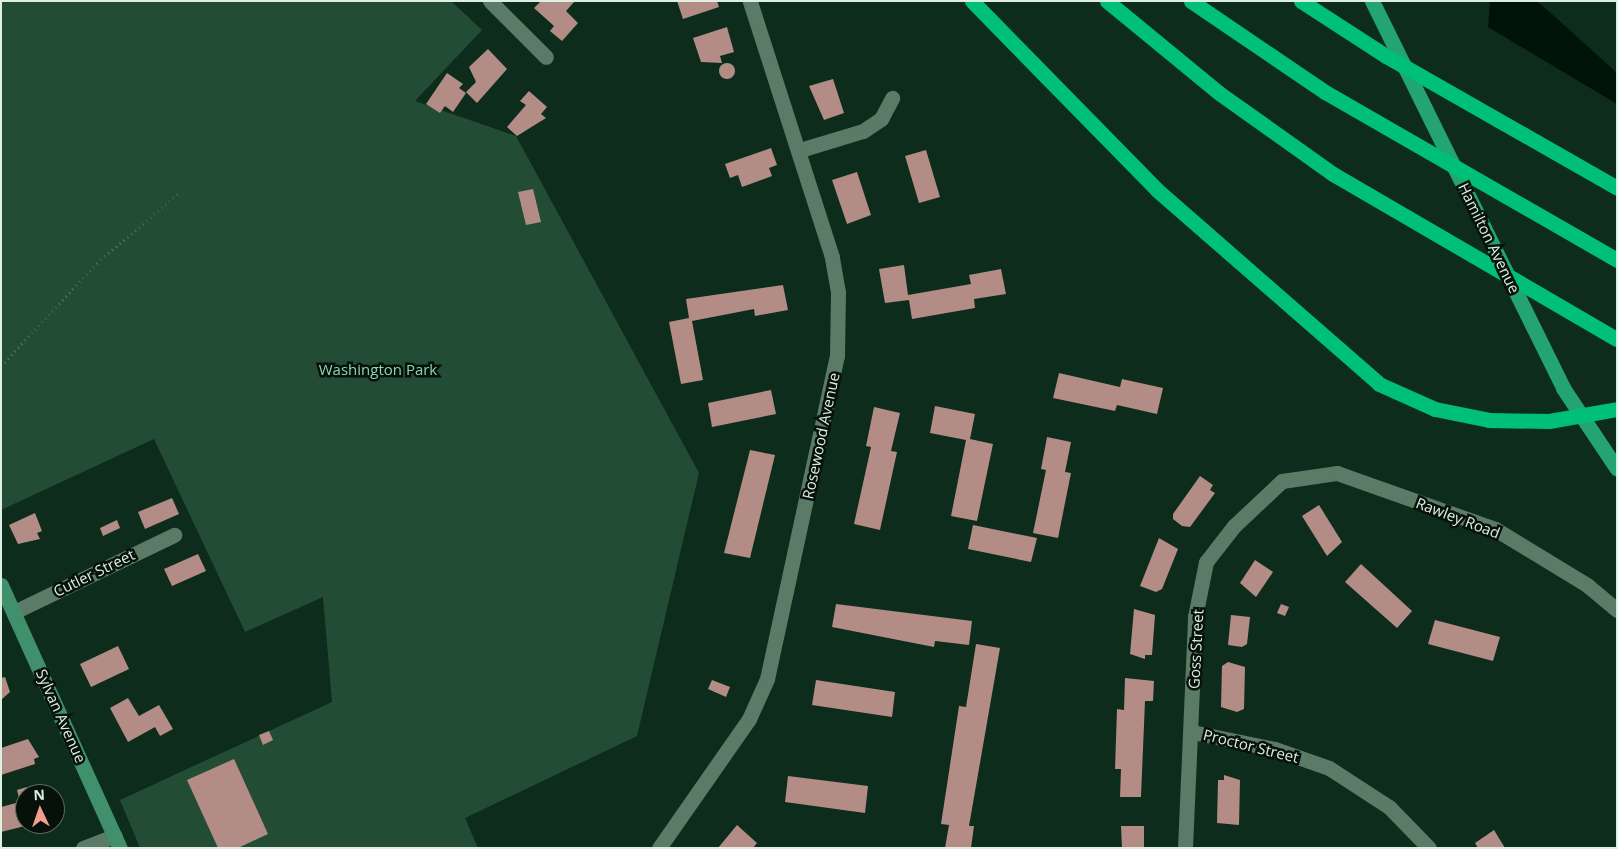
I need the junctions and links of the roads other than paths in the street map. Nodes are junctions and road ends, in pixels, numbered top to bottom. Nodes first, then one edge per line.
1 (490, 1) edge
2 (750, 1) edge
3 (972, 1) edge
4 (1107, 1) edge
5 (1190, 1) edge
6 (1301, 1) edge
7 (1372, 1) edge
8 (546, 58) dead end
9 (892, 98) dead end
10 (800, 150) junction
11 (1617, 188) edge
12 (1617, 260) edge
13 (1617, 339) edge
14 (1617, 409) edge
15 (1581, 417) junction
16 (1617, 469) edge
17 (1282, 481) joint
18 (174, 535) dead end
19 (1, 585) edge
20 (1617, 610) edge
21 (14, 612) junction
22 (1192, 732) junction
23 (118, 842) edge
24 (83, 848) edge
25 (659, 848) edge
26 (1185, 848) edge
27 (1429, 848) edge

1 - 8 street
2 - 10 street, Rosewood Avenue
3 - 15 highway
4 - 13 highway
5 - 12 highway
6 - 11 highway
7 - 15 main road, Hamilton Avenue
9 - 10 street
10 - 25 street, Rosewood Avenue
14 - 15 highway
15 - 16 main road, Hamilton Avenue
17 - 20 street, Rawley Road
17 - 22 street, Goss Street
18 - 21 street, Cutler Street
19 - 21 street, Sylvan Avenue
21 - 23 street, Sylvan Avenue
22 - 26 street, Goss Street
22 - 27 street, Proctor Street
23 - 24 street

